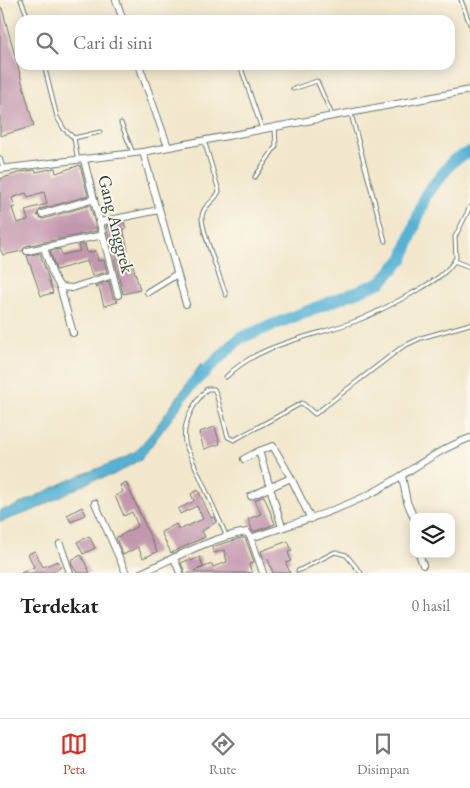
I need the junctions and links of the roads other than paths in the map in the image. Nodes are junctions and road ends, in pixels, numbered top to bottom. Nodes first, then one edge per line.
1 (21, 0) edge
2 (116, 0) edge
3 (461, 0) edge
4 (27, 15) edge
5 (121, 15) edge
6 (470, 24) edge
7 (45, 70) edge
8 (141, 70) edge
9 (242, 70) edge
10 (293, 89) dead end
11 (470, 90) edge
12 (350, 112) junction
13 (332, 116) junction
14 (121, 123) dead end
15 (275, 127) junction
16 (262, 130) junction
17 (100, 132) dead end
18 (74, 138) junction
19 (204, 139) junction
20 (168, 148) junction
21 (143, 152) junction
22 (133, 154) junction
23 (0, 158) edge
24 (81, 161) junction
25 (1, 169) edge
26 (255, 177) dead end
27 (94, 199) junction
28 (470, 207) edge
29 (159, 210) junction
30 (42, 214) dead end
31 (100, 222) junction
32 (103, 234) junction
33 (385, 241) dead end
34 (44, 248) junction
35 (27, 252) dead end
36 (454, 262) junction
37 (470, 267) edge
38 (177, 274) junction
39 (114, 275) junction
40 (60, 288) junction
41 (148, 292) dead end
42 (118, 295) dead end
43 (226, 295) dead end
44 (186, 304) dead end
45 (470, 324) edge
46 (73, 333) dead end
47 (226, 377) dead end
48 (470, 438) edge
49 (259, 451) junction
50 (244, 459) dead end
51 (402, 476) junction
52 (291, 478) junction
53 (271, 487) junction
54 (251, 496) dead end
55 (95, 503) dead end
56 (412, 513) edge
57 (312, 519) junction
58 (282, 527) junction
59 (227, 537) junction
60 (251, 538) junction
61 (60, 544) dead end
62 (174, 558) junction
63 (420, 558) edge
64 (423, 565) dead end
65 (298, 571) dead end
66 (70, 573) edge
67 (126, 573) edge
68 (141, 573) edge
69 (180, 573) edge
70 (263, 573) edge
71 (361, 573) edge

1 - 4 lane
2 - 5 street
3 - 6 lane
7 - 18 lane
8 - 20 street
9 - 16 lane
10 - 13 lane
11 - 12 street
12 - 13 street
12 - 33 lane
13 - 15 street
14 - 22 lane
15 - 16 street
15 - 26 lane
16 - 19 street
17 - 18 lane
18 - 24 lane
19 - 20 street
19 - 43 lane
20 - 21 street
21 - 22 street
21 - 29 street
22 - 24 street
23 - 25 lane
24 - 25 street
24 - 27 street, Gang Anggrek
27 - 30 street
27 - 31 street, Gang Anggrek
28 - 36 lane
29 - 31 street
29 - 38 street
31 - 32 street, Gang Anggrek
32 - 34 street
32 - 39 street, Gang Anggrek
34 - 35 street
34 - 40 street
36 - 37 lane
36 - 47 lane
38 - 41 street
38 - 44 street
39 - 40 street
39 - 42 street, Gang Anggrek
40 - 46 street
45 - 59 lane
48 - 51 street
49 - 50 street
49 - 52 street
49 - 53 street
51 - 56 street
51 - 57 street
52 - 53 street
52 - 57 street
53 - 54 street
53 - 58 street
55 - 67 street
57 - 58 street
58 - 60 street
59 - 60 street
59 - 62 street
60 - 70 street
61 - 66 street
62 - 68 street
62 - 69 street
63 - 64 street
65 - 71 lane

